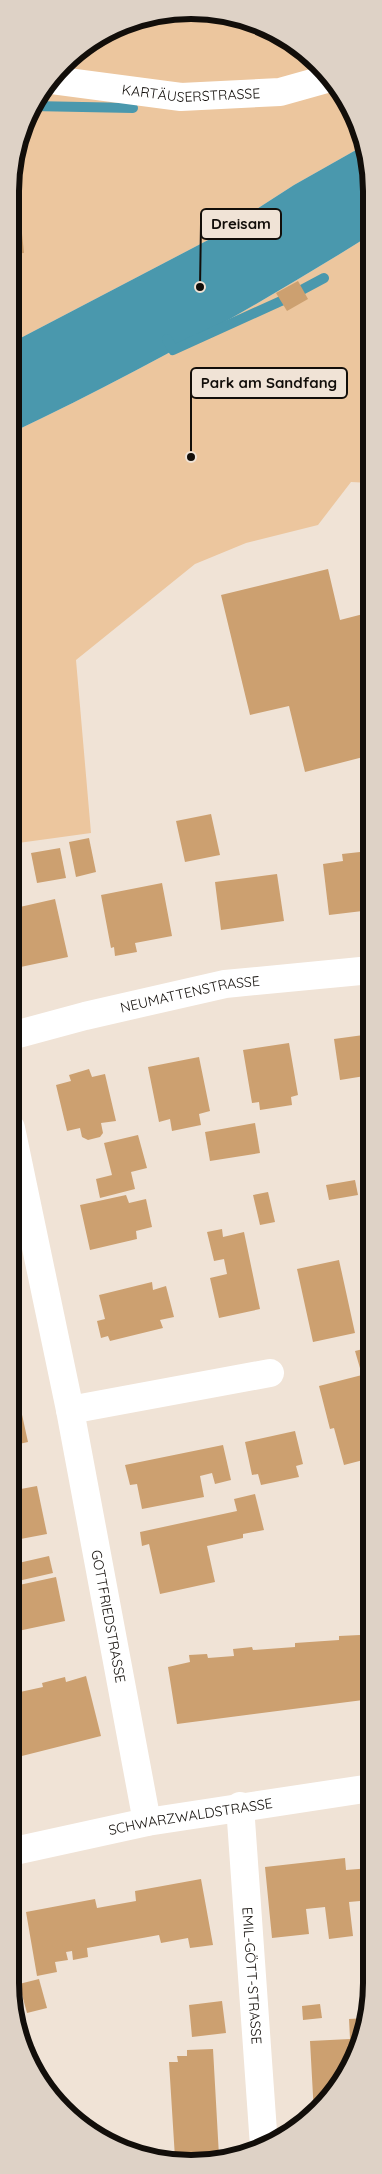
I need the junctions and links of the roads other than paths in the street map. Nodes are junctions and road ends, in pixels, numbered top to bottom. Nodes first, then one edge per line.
1 (323, 80) edge
2 (59, 81) edge
3 (363, 971) edge
4 (19, 1034) edge
5 (19, 1166) edge
6 (270, 1373) dead end
7 (70, 1410) junction
8 (363, 1789) edge
9 (240, 1806) junction
10 (147, 1822) junction
11 (19, 1850) edge
12 (263, 2139) edge

1 - 2 street, KARTÄUSERSTRASSE
3 - 4 street, NEUMATTENSTRASSE
5 - 7 street, GOTTFRIEDSTRASSE
6 - 7 street
7 - 10 street, GOTTFRIEDSTRASSE
8 - 9 street, SCHWARZWALDSTRASSE
9 - 10 street, SCHWARZWALDSTRASSE
9 - 12 street, EMIL-GÖTT-STRASSE
10 - 11 street, SCHWARZWALDSTRASSE

